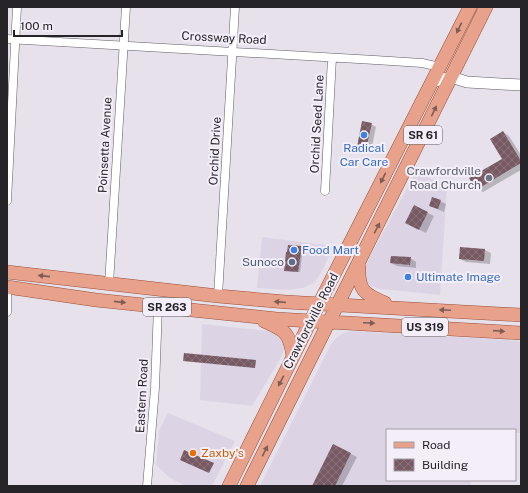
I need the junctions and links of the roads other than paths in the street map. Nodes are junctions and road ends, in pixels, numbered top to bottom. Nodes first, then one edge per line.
1 (17, 7) edge
2 (126, 7) edge
3 (235, 7) edge
4 (470, 7) edge
5 (486, 7) edge
6 (7, 39) edge
7 (16, 39) junction
8 (123, 46) junction
9 (449, 49) junction
10 (232, 52) junction
11 (332, 58) junction
12 (440, 67) junction
13 (451, 77) junction
14 (432, 82) junction
15 (521, 85) edge
16 (325, 191) dead end
17 (7, 201) edge
18 (359, 263) junction
19 (7, 272) edge
20 (109, 284) junction
21 (7, 287) edge
22 (218, 296) junction
23 (319, 304) junction
24 (338, 304) junction
25 (158, 306) junction
26 (395, 308) junction
27 (7, 312) edge
28 (521, 315) edge
29 (253, 316) junction
30 (310, 321) junction
31 (330, 322) junction
32 (521, 332) edge
33 (293, 357) junction
34 (148, 486) edge
35 (229, 486) edge
36 (247, 486) edge

1 - 7 street
2 - 8 street, Poinsetta Avenue
3 - 10 street, Orchid Drive
4 -> 9 main road, Crawfordville Road / SR 61
5 - 13 main road, Crawfordville Road / SR 61
6 - 7 street, Crossway Road
7 - 8 street, Crossway Road
7 - 17 street
8 - 10 street, Crossway Road
8 - 20 street, Poinsetta Avenue
9 - 12 main road, Crawfordville Road / SR 61
9 - 13 street
10 - 11 street, Crossway Road
10 - 22 street, Orchid Drive
11 - 12 street, Crossway Road
11 - 16 street, Orchid Seed Lane
12 - 14 main road, Crawfordville Road / SR 61
13 - 14 street
13 - 15 street
18 -> 13 main road, Crawfordville Road / SR 61
14 -> 23 main road, Crawfordville Road / SR 61
18 - 24 main road, Crawfordville Road / SR 61
18 - 26 main road
20 -> 19 main road, SR 263
20 - 22 main road, SR 263
21 -> 25 main road, SR 263
21 - 27 street
23 -> 22 main road, SR 263
23 - 24 main road, US 319
23 - 30 main road, Crawfordville Road
24 - 26 main road, US 319
24 - 31 main road, Crawfordville Road / SR 61
25 - 29 main road, SR 263
25 - 34 street, Eastern Road
28 -> 26 main road, US 319
29 - 30 main road, SR 263
29 - 33 main road
30 - 31 main road, SR 263
30 - 33 main road, Crawfordville Road
31 -> 32 main road, US 319
36 -> 31 main road, Crawfordville Road
33 -> 35 main road, Crawfordville Road

